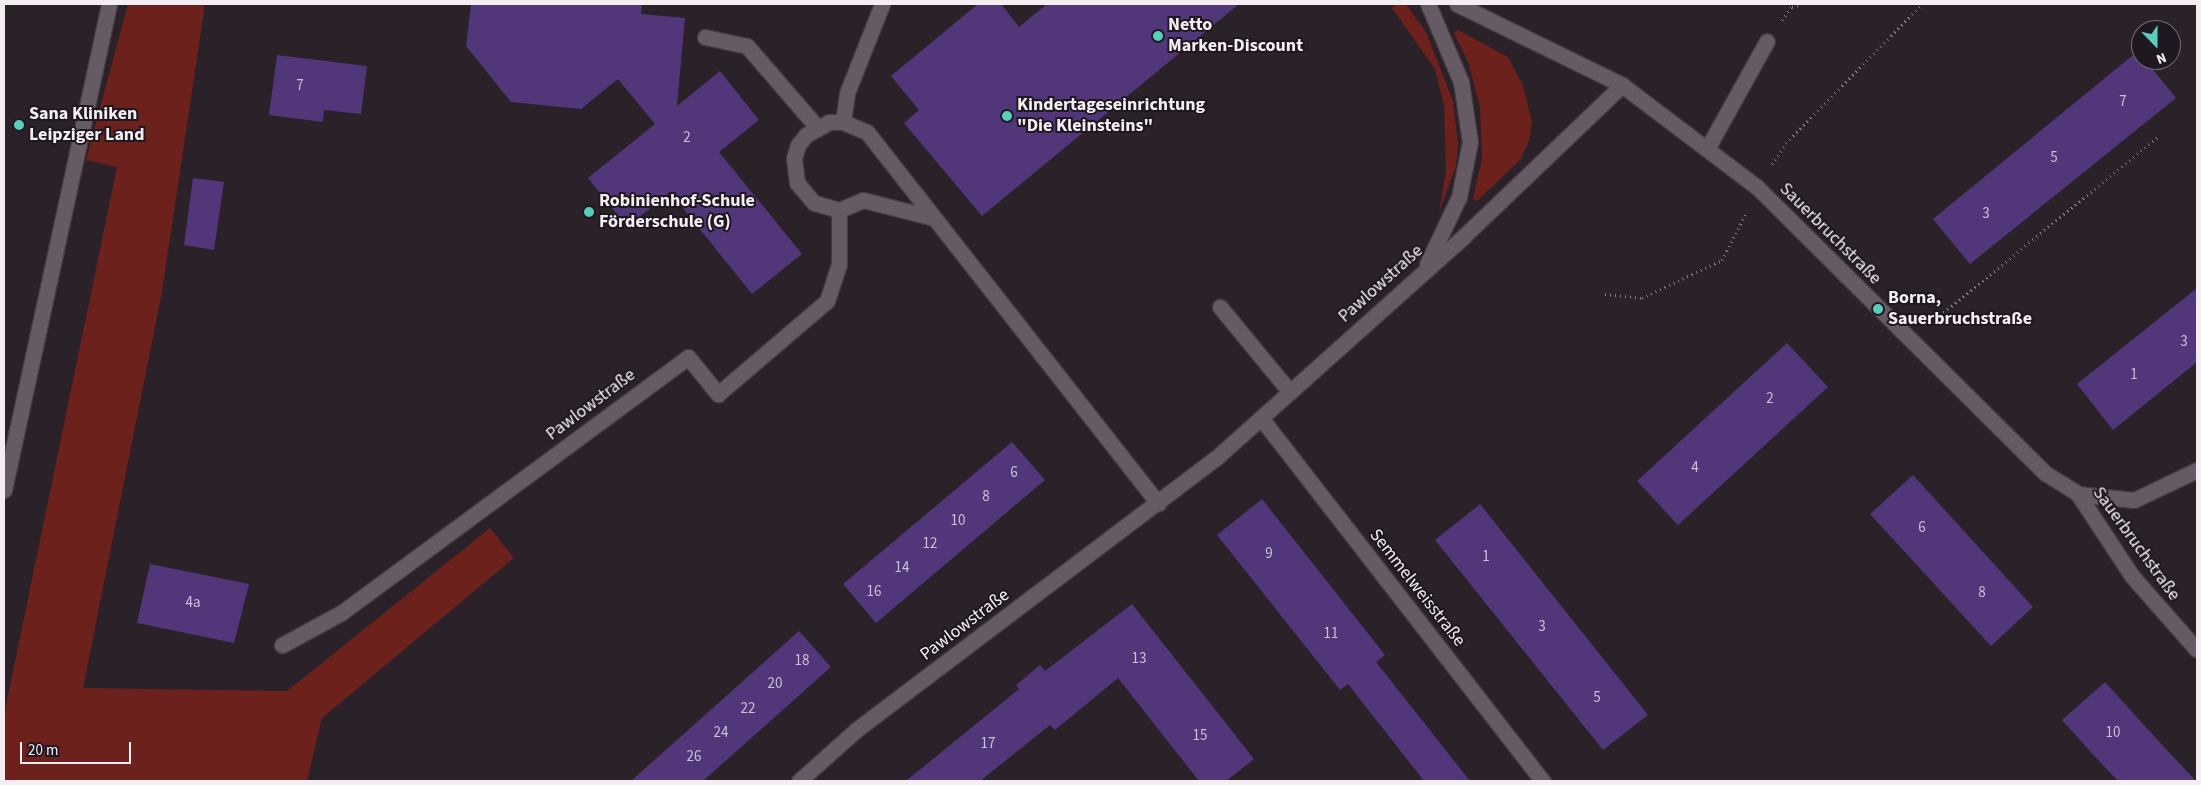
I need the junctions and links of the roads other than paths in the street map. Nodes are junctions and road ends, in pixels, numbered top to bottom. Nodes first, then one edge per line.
1 (108, 4) edge
2 (882, 4) edge
3 (1428, 4) edge
4 (1458, 4) edge
5 (705, 37) dead end
6 (1767, 40) dead end
7 (1622, 85) junction
8 (843, 122) junction
9 (817, 127) junction
10 (1708, 147) junction
11 (839, 210) junction
12 (930, 217) junction
13 (1424, 270) junction
14 (1220, 307) dead end
15 (1290, 392) junction
16 (1262, 418) junction
17 (2197, 470) edge
18 (4, 490) edge
19 (2078, 494) junction
20 (1158, 503) junction
21 (282, 644) dead end
22 (2197, 650) edge
23 (799, 781) edge
24 (1543, 781) edge

1 - 18 street
2 - 8 street
3 - 13 street
4 - 7 street, Sauerbruchstraße
5 - 9 street
6 - 10 street
7 - 10 street, Sauerbruchstraße
7 - 13 street, Pawlowstraße
8 - 9 street
8 - 12 street
9 - 11 street
10 - 19 street, Sauerbruchstraße
11 - 12 street
11 - 21 street, Pawlowstraße
12 - 20 street
13 - 15 street, Pawlowstraße
14 - 15 street
15 - 16 street, Pawlowstraße
16 - 20 street, Pawlowstraße
16 - 24 street, Semmelweisstraße
17 - 19 street
19 - 22 street, Sauerbruchstraße
20 - 23 street, Pawlowstraße

